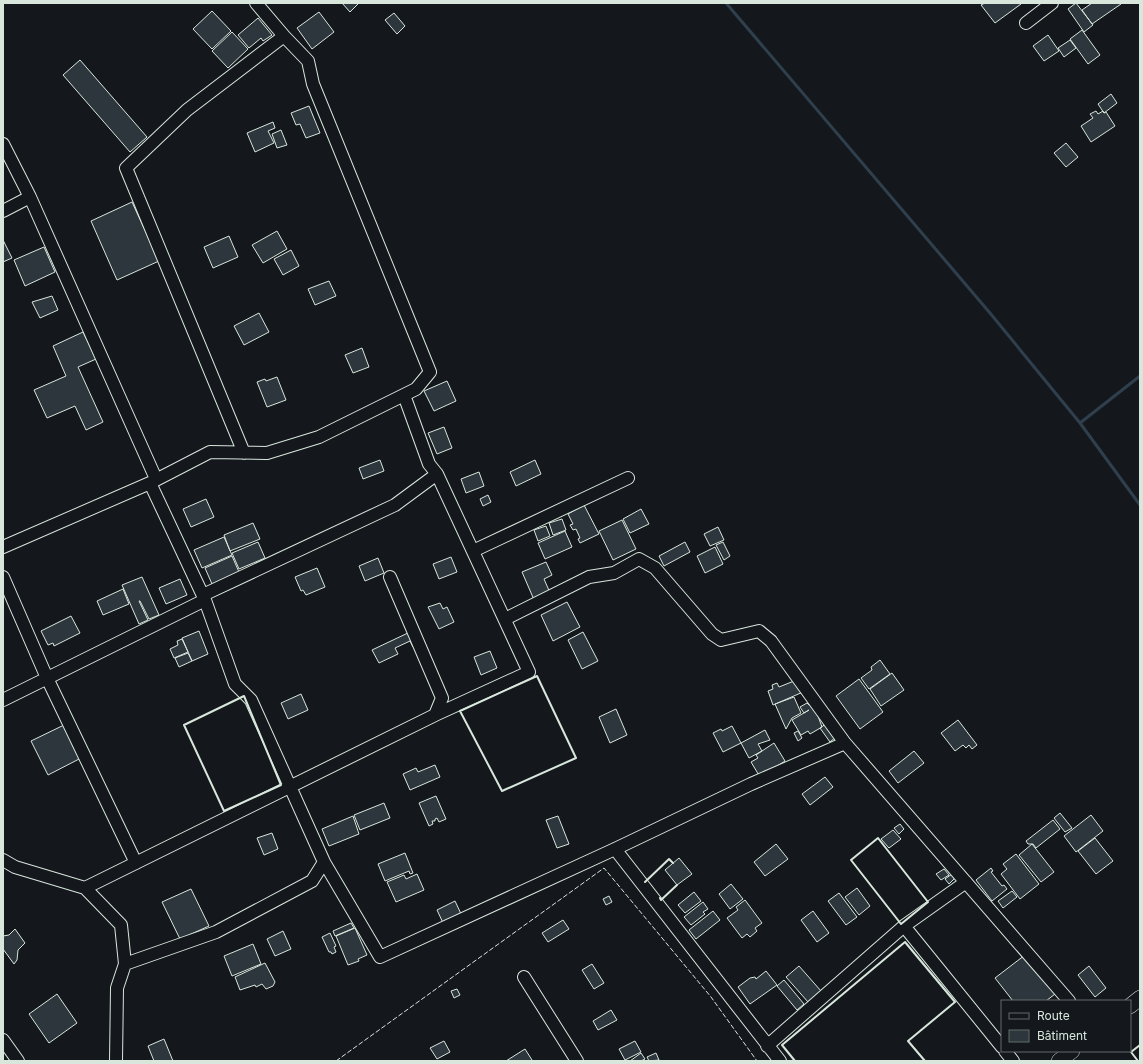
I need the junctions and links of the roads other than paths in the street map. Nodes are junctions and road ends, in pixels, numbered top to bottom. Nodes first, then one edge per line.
1 (256, 3) edge
2 (1052, 3) edge
3 (1026, 23) dead end
4 (284, 36) junction
5 (3, 144) edge
6 (30, 197) junction
7 (3, 211) edge
8 (404, 395) junction
9 (244, 453) junction
10 (437, 474) junction
11 (628, 478) dead end
12 (153, 481) junction
13 (3, 547) edge
14 (473, 551) junction
15 (3, 577) edge
16 (390, 577) dead end
17 (204, 597) junction
18 (504, 619) junction
19 (47, 678) junction
20 (3, 700) edge
21 (435, 715) junction
22 (845, 743) junction
23 (290, 788) junction
24 (615, 849) junction
25 (3, 860) edge
26 (324, 862) junction
27 (136, 863) junction
28 (966, 882) junction
29 (85, 888) junction
30 (904, 926) junction
31 (125, 964) junction
32 (524, 977) dead end
33 (1140, 998) edge
34 (1068, 1000) edge
35 (1131, 1005) edge
36 (3, 1040) edge
37 (767, 1046) junction
38 (1001, 1046) edge
39 (1006, 1052) edge
40 (1071, 1052) edge
41 (18, 1061) edge
42 (116, 1061) edge
43 (577, 1061) edge
44 (780, 1061) edge
45 (1013, 1061) edge
46 (1059, 1061) edge

1 - 4 street
2 - 3 street
4 - 8 street
4 - 9 street
5 - 6 street
6 - 7 street
6 - 12 street
8 - 9 street
8 - 10 street
9 - 12 street
10 - 14 street
10 - 17 street
11 - 14 street
12 - 13 street
12 - 17 street
14 - 18 street
15 - 19 street
16 - 21 street
17 - 19 street
17 - 23 street
18 - 21 street
18 - 22 street
19 - 20 street
19 - 27 street
21 - 23 street
22 - 24 street
22 - 28 street
23 - 26 street
23 - 27 street
24 - 26 street
24 - 37 street
25 - 29 street
26 - 31 street
27 - 29 street
28 - 30 street
28 - 34 street
29 - 31 street
30 - 37 street
30 - 38 street
31 - 42 street
32 - 43 street
33 - 35 main road
36 - 41 street
37 - 44 street
39 - 45 street
40 - 46 main road

